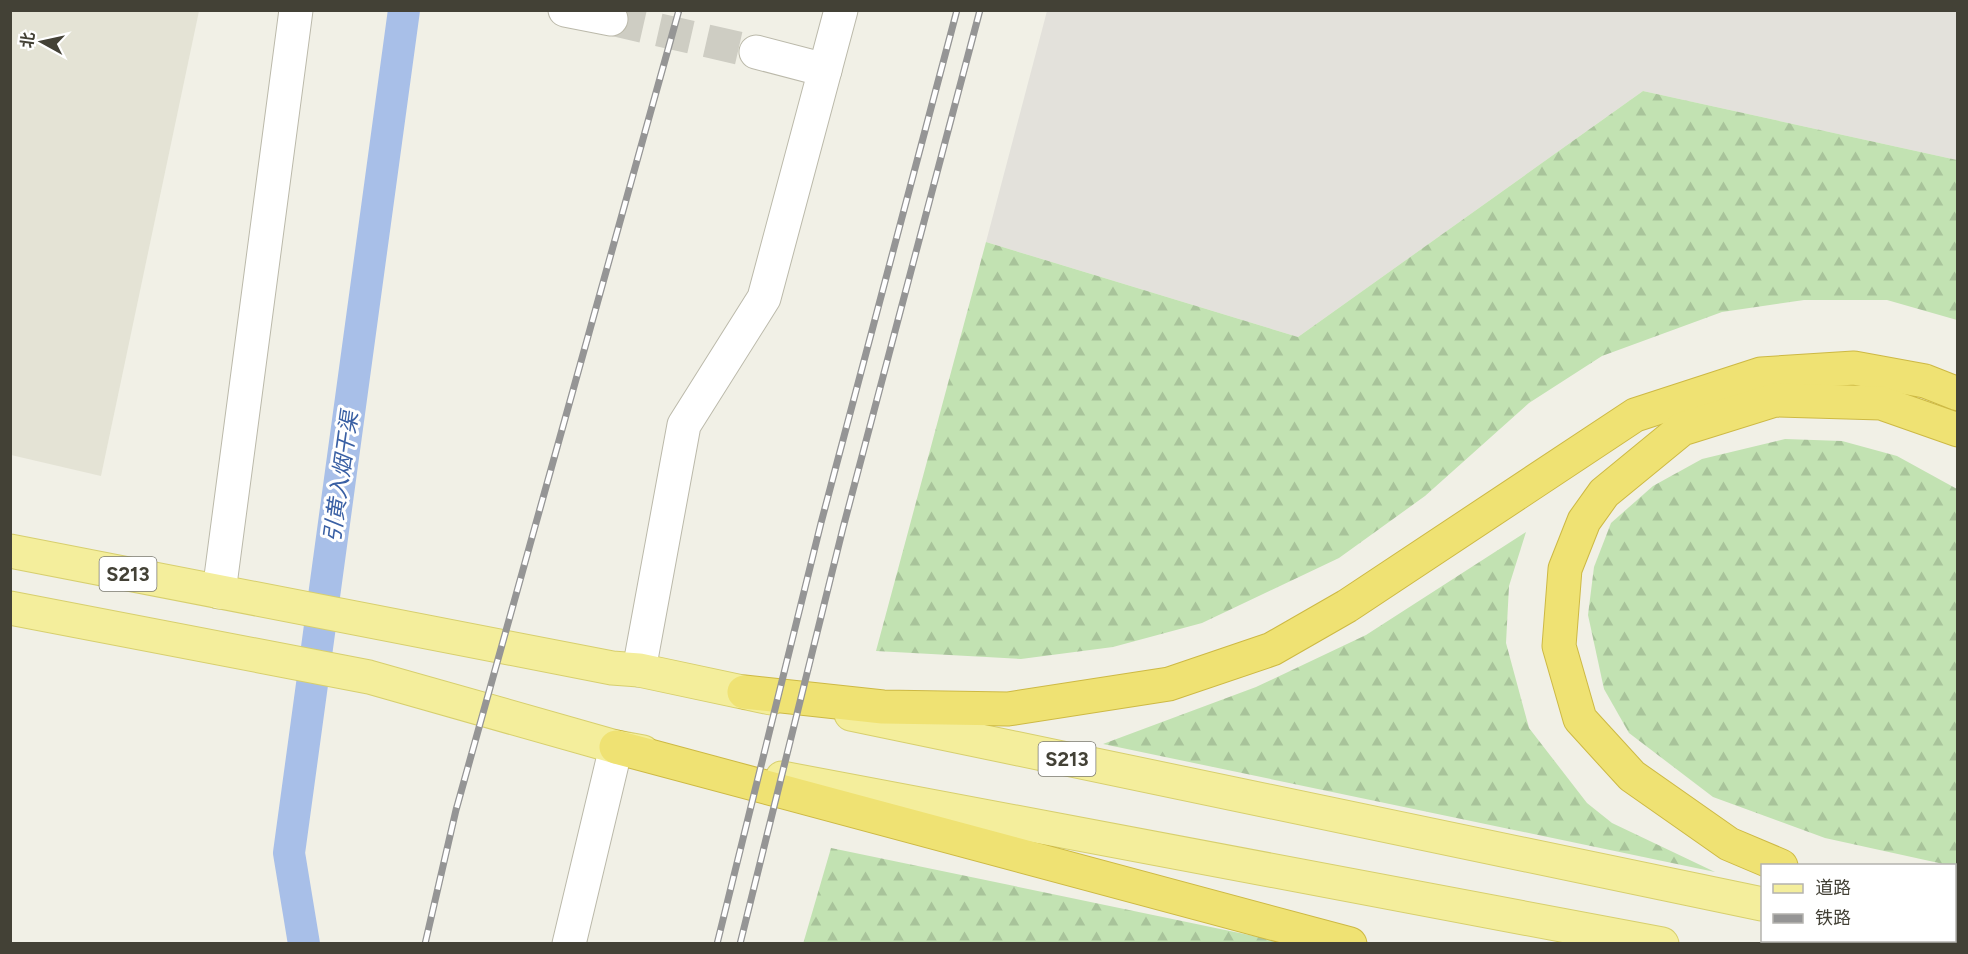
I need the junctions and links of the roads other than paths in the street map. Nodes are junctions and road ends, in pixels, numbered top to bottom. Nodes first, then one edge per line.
1 (296, 10) edge
2 (565, 10) edge
3 (842, 10) edge
4 (611, 19) tunnel mouth
5 (756, 52) tunnel mouth
6 (825, 70) junction
7 (1958, 394) edge
8 (1958, 430) edge
9 (10, 551) edge
10 (232, 595) junction
11 (10, 608) edge
12 (639, 670) junction
13 (744, 692) junction
14 (616, 747) junction
15 (1776, 864) edge
16 (1761, 904) edge
17 (569, 944) edge
18 (1350, 944) edge
19 (1662, 944) edge

1 - 10 street
2 - 4 street
3 - 6 street
5 - 6 street
6 - 12 street
7 - 13 highway
8 - 15 highway
9 - 10 main road, S213
10 - 12 main road, S213
11 - 14 main road
12 - 13 main road, S213
13 - 16 main road, S213
14 - 17 street
14 - 18 highway
14 - 19 main road

